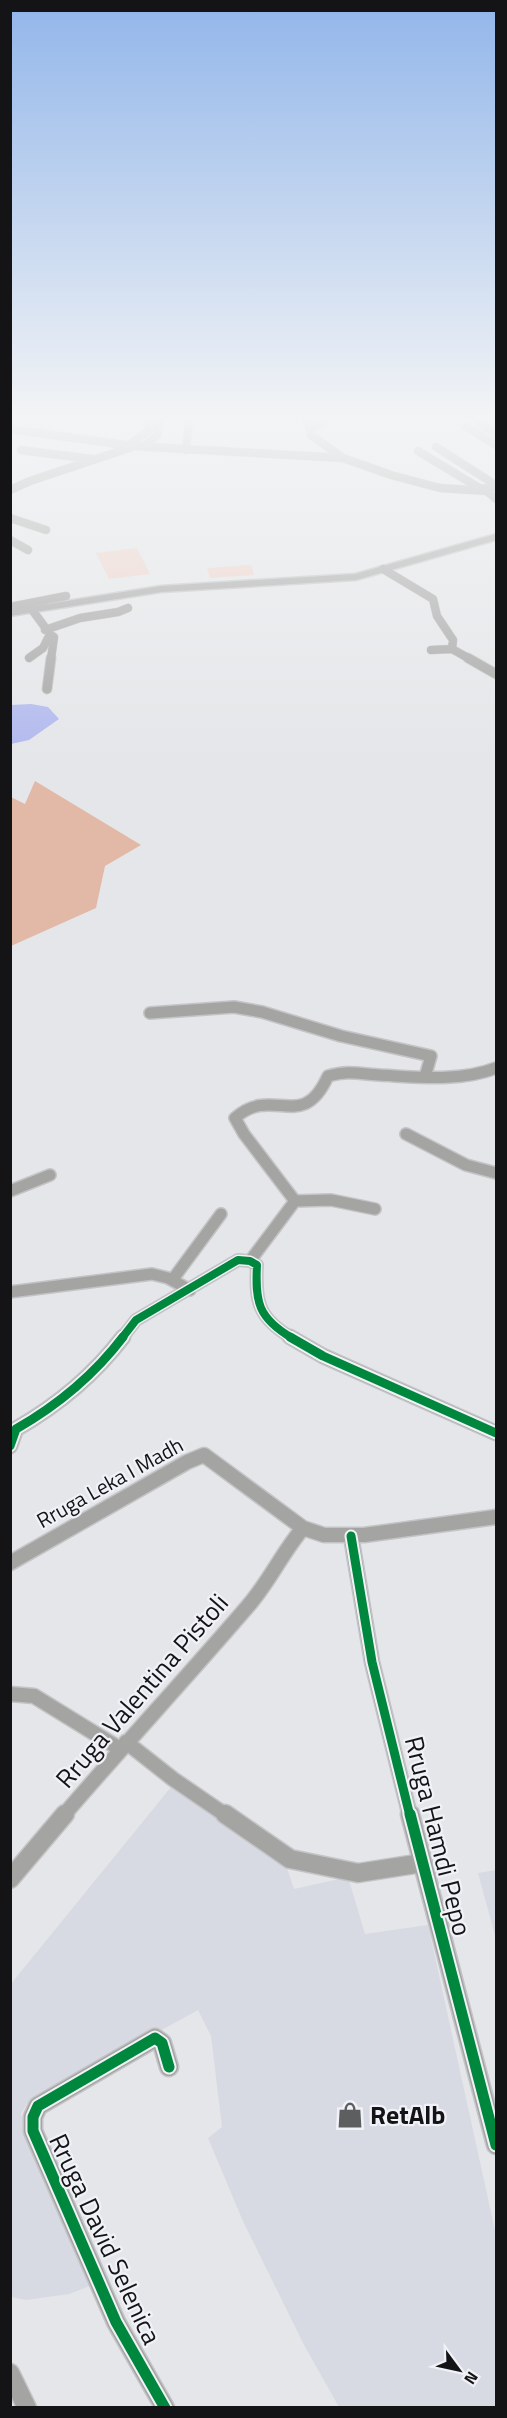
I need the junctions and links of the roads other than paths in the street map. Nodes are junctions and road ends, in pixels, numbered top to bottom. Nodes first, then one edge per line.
1 (496, 537) edge
2 (10, 540) edge
3 (28, 550) dead end
4 (383, 569) junction
5 (66, 596) dead end
6 (10, 607) edge
7 (128, 608) dead end
8 (33, 611) junction
9 (10, 613) edge
10 (48, 632) junction
11 (452, 649) junction
12 (431, 650) dead end
13 (30, 658) dead end
14 (496, 674) edge
15 (47, 689) dead end
16 (150, 1012) dead end
17 (496, 1068) edge
18 (425, 1077) junction
19 (406, 1134) dead end
20 (496, 1173) edge
21 (50, 1175) dead end
22 (10, 1191) edge
23 (295, 1201) junction
24 (375, 1209) dead end
25 (221, 1214) dead end
26 (250, 1261) junction
27 (173, 1279) junction
28 (190, 1290) junction
29 (10, 1293) edge
30 (496, 1433) edge
31 (10, 1446) edge
32 (496, 1517) edge
33 (303, 1528) junction
34 (351, 1536) junction
35 (10, 1563) edge
36 (10, 1694) edge
37 (123, 1745) junction
38 (422, 1863) junction
39 (10, 1879) edge
40 (169, 2067) dead end
41 (496, 2145) edge
42 (10, 2373) edge
43 (27, 2408) edge
44 (165, 2408) edge

1 - 4 street
2 - 3 street
4 - 8 street
4 - 11 street
5 - 6 street
7 - 10 street
8 - 9 street
8 - 10 street
10 - 13 street
10 - 15 street
11 - 12 street
11 - 14 street
16 - 18 street
17 - 18 street
18 - 23 street
19 - 20 street
21 - 22 street
23 - 24 street
23 - 26 street
25 - 27 street
26 - 28 street
26 - 30 street
27 - 28 street
27 - 29 street
28 - 31 street
32 - 34 street, Rruga Leka I Madh
33 - 34 street, Rruga Leka I Madh
33 - 35 street, Rruga Leka I Madh
33 - 37 street, Rruga Valentina Pistoli
34 - 38 street, Rruga Hamdi Pepo
36 - 37 street
37 - 38 street
37 - 39 street, Rruga Valentina Pistoli
38 - 41 street, Rruga Hamdi Pepo
40 - 44 street, Rruga David Selenica
42 - 43 street

